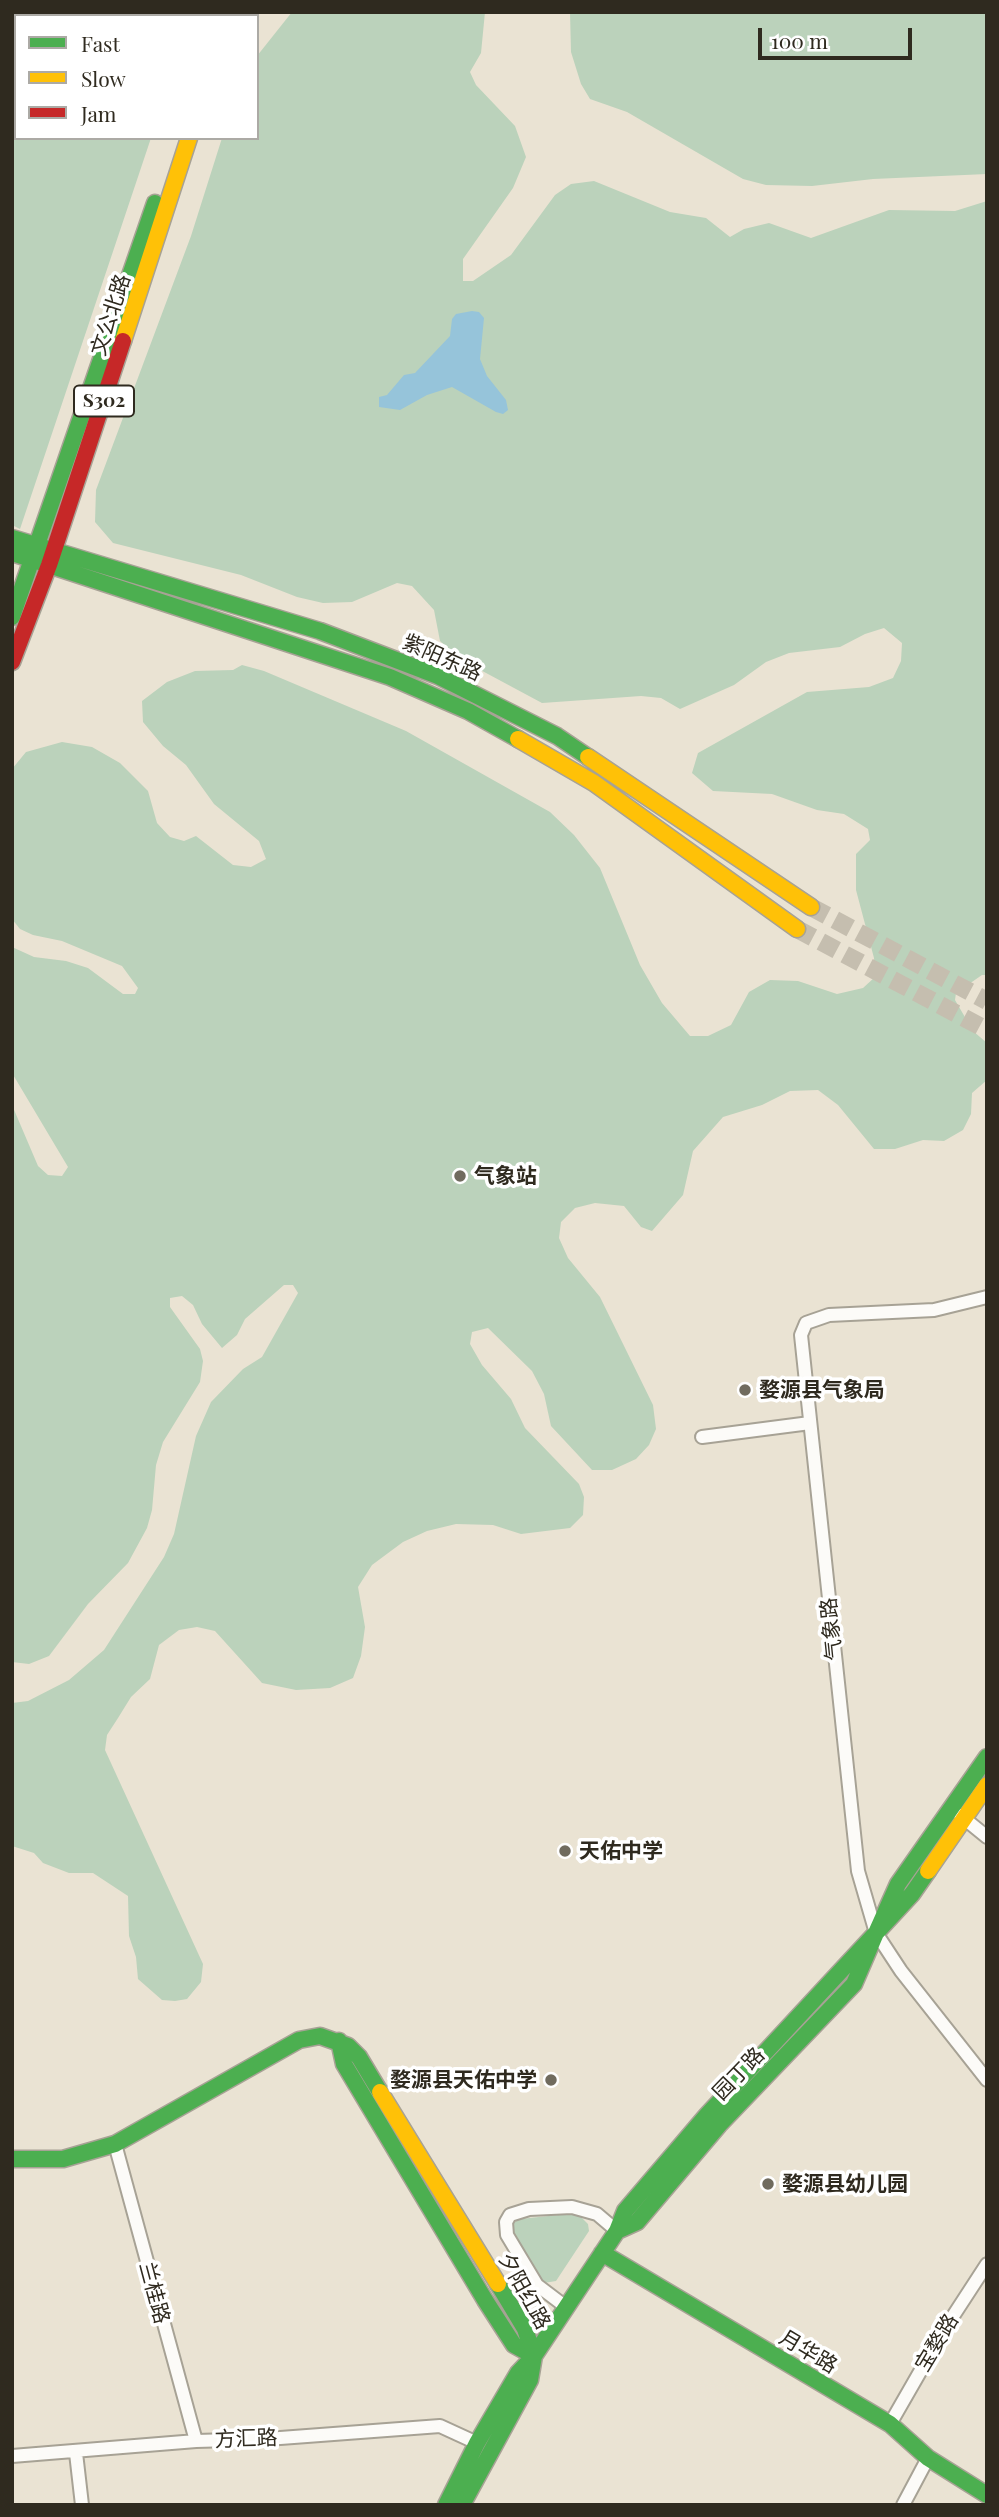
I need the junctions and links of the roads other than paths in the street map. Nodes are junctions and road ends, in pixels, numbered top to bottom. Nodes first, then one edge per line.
1 (175, 140) edge
2 (188, 140) edge
3 (12, 538) edge
4 (12, 552) edge
5 (43, 555) junction
6 (12, 617) edge
7 (12, 662) edge
8 (811, 907) tunnel mouth
9 (797, 929) tunnel mouth
10 (987, 1297) edge
11 (810, 1423) junction
12 (702, 1437) dead end
13 (987, 1757) edge
14 (987, 1785) edge
15 (957, 1814) junction
16 (987, 1838) edge
17 (876, 1933) junction
18 (987, 2080) edge
19 (115, 2144) junction
20 (12, 2159) edge
21 (617, 2231) junction
22 (602, 2253) junction
23 (987, 2264) edge
24 (566, 2307) junction
25 (534, 2356) junction
26 (890, 2424) junction
27 (196, 2441) junction
28 (477, 2443) junction
29 (76, 2453) junction
30 (12, 2456) edge
31 (928, 2458) junction
32 (987, 2495) edge
33 (82, 2505) edge
34 (446, 2505) edge
35 (462, 2505) edge
36 (903, 2505) edge

1 - 5 main road, 文公北路 / S302
2 - 5 main road, 文公北路 / S302
3 - 5 main road, 紫阳东路
4 - 5 main road, 紫阳东路
5 - 6 main road, 文公北路 / S302
5 - 7 main road, 文公北路 / S302
5 - 8 main road, 紫阳东路
5 - 9 main road, 紫阳东路
10 - 11 street, 气象路
11 - 12 street
11 - 17 street, 气象路
13 - 15 main road, 园丁路
14 - 15 main road, 园丁路
15 - 16 street
15 - 17 main road, 园丁路
17 - 18 street, 气象路
17 - 21 main road, 园丁路
19 - 20 main road, 夕阳红路
19 - 25 main road, 夕阳红路
19 - 27 street, 兰桂路
21 - 22 main road, 园丁路
21 - 24 street
22 - 24 main road, 园丁路
22 - 26 main road, 月华路
23 - 26 street, 宝婺路
24 - 25 main road, 园丁路
25 - 28 main road, 园丁路
25 - 35 main road
26 - 31 main road, 月华路
27 - 28 street, 方汇路
27 - 29 street, 方汇路
28 - 34 main road, 园丁路
29 - 30 street, 方汇路
29 - 33 street
31 - 32 main road, 月华路
31 - 36 street

